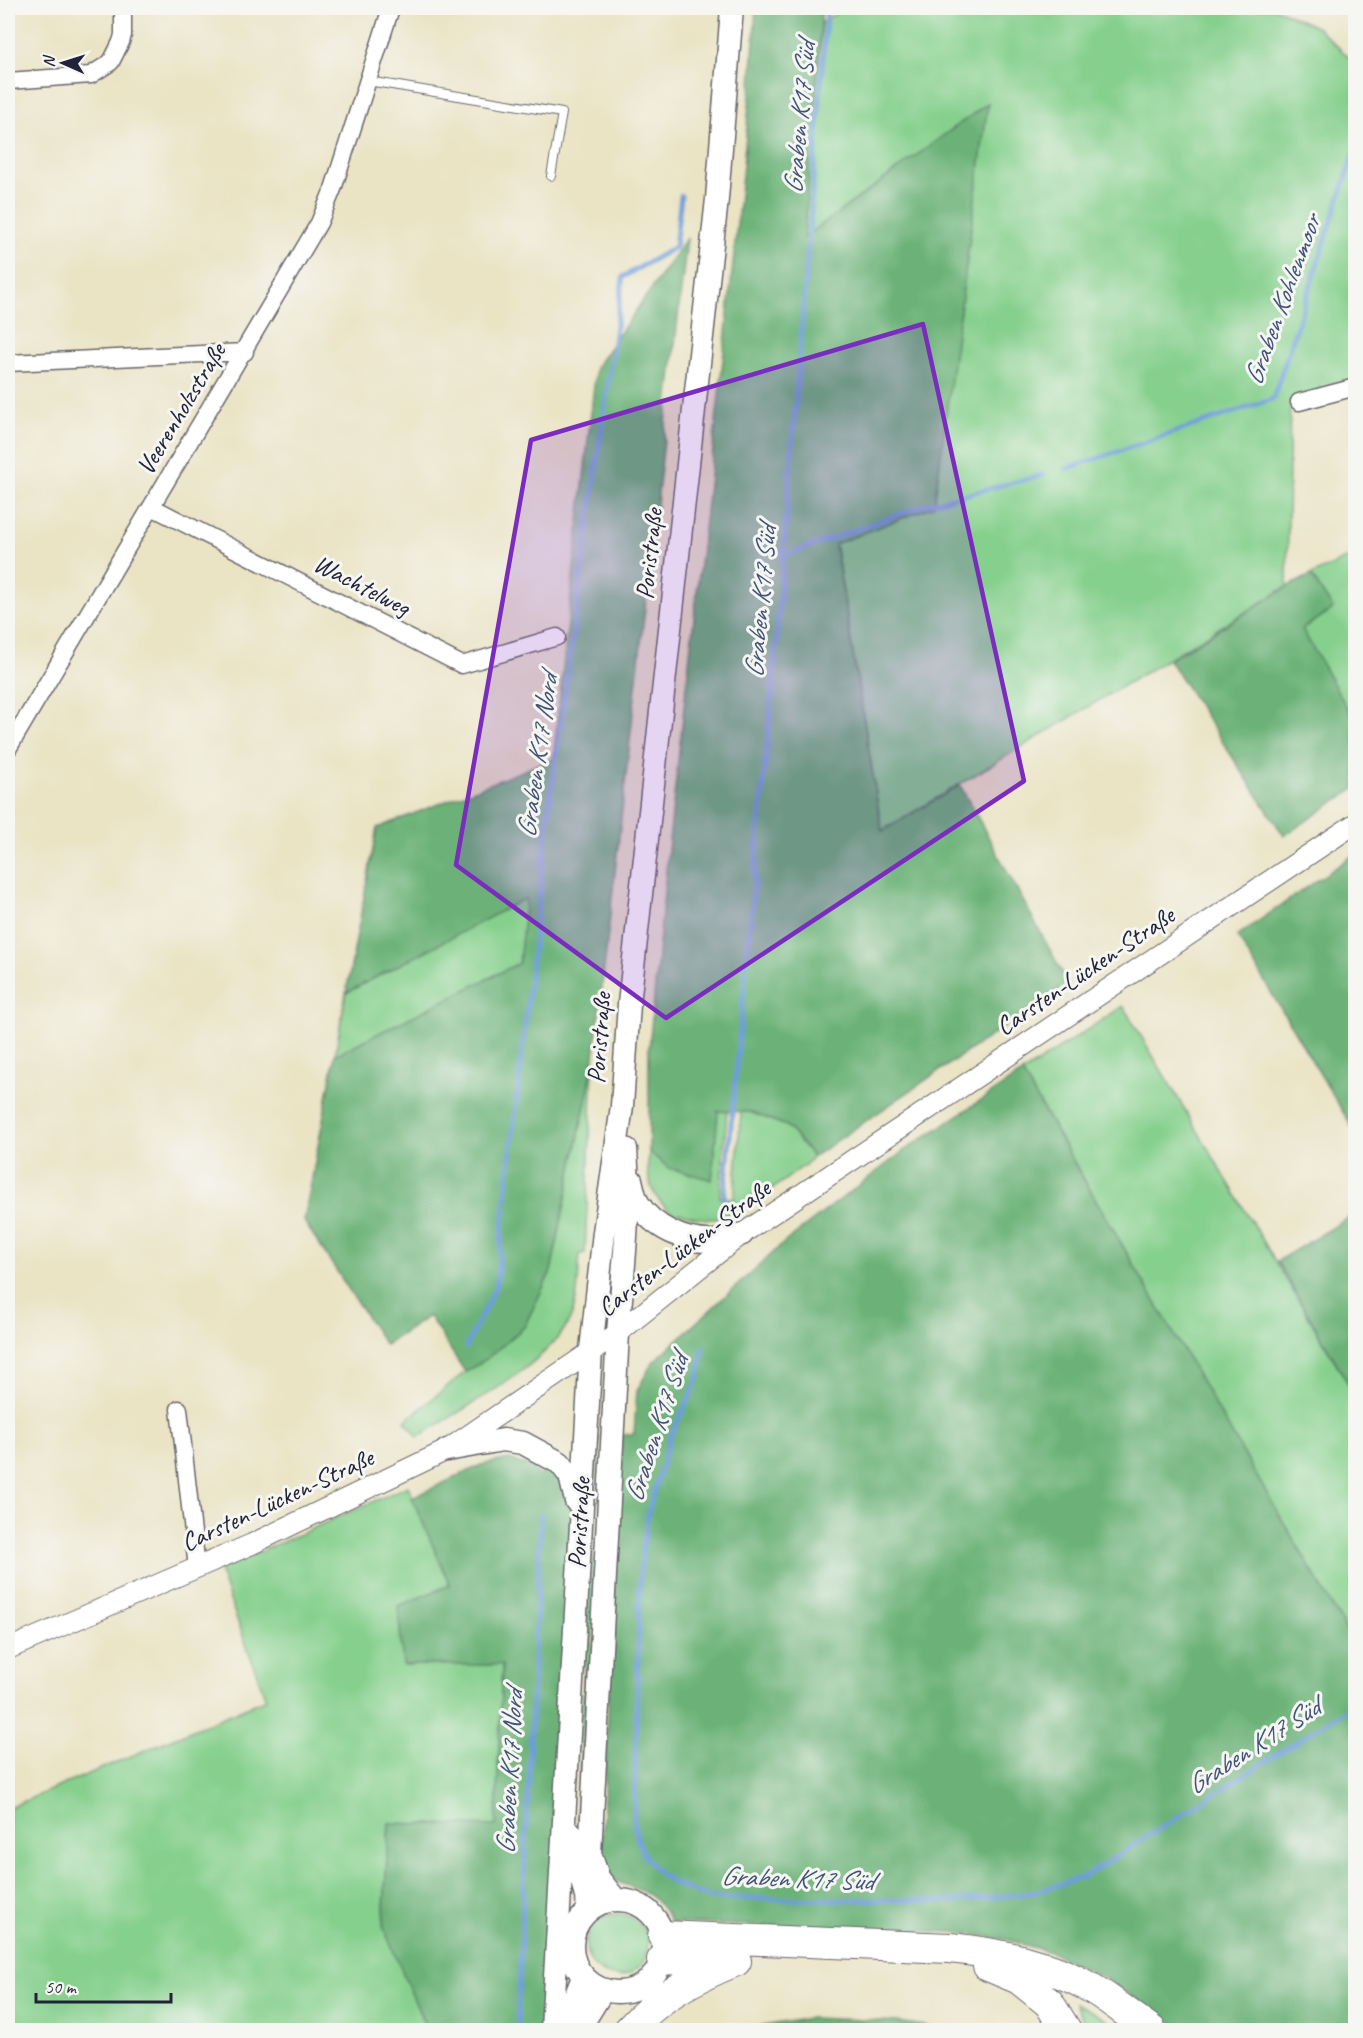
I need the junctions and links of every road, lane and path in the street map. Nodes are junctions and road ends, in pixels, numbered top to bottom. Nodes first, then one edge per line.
1 (123, 8) edge
2 (391, 8) edge
3 (732, 8) edge
4 (8, 81) edge
5 (368, 81) junction
6 (550, 176) dead end
7 (244, 352) junction
8 (8, 363) edge
9 (1356, 387) edge
10 (1299, 402) dead end
11 (152, 507) junction
12 (557, 637) dead end
13 (8, 749) edge
14 (1356, 823) edge
15 (622, 1106) junction
16 (628, 1170) junction
17 (742, 1234) junction
18 (618, 1333) junction
19 (591, 1350) junction
20 (179, 1409) dead end
21 (447, 1450) junction
22 (581, 1521) junction
23 (197, 1568) junction
24 (8, 1649) edge
25 (564, 1798) junction
26 (616, 1900) junction
27 (589, 1909) junction
28 (662, 1948) junction
29 (758, 1952) junction
30 (583, 1977) junction
31 (603, 1990) junction
32 (552, 2031) edge
33 (562, 2031) edge
34 (581, 2031) edge
35 (629, 2031) edge
36 (1066, 2031) edge
37 (1151, 2031) edge

1 - 4 street
2 - 5 street, Veerenholzstraße
3 - 15 main road, Poristraße
5 - 6 lane
5 - 7 street, Veerenholzstraße
7 - 8 street
7 - 11 street, Veerenholzstraße
9 - 10 street
11 - 12 street, Wachtelweg
11 - 13 street, Veerenholzstraße
14 - 17 street, Carsten-Lücken-Straße
15 - 16 main road, Poristraße
15 - 19 main road, Poristraße
16 - 17 main road
16 - 18 main road, Poristraße
17 - 18 street, Carsten-Lücken-Straße
18 - 19 street, Carsten-Lücken-Straße
18 - 26 main road, Poristraße
19 - 21 street, Carsten-Lücken-Straße
19 - 22 main road, Poristraße
20 - 23 street
21 - 22 main road
21 - 23 street, Carsten-Lücken-Straße
22 - 25 main road, Poristraße
23 - 24 street, Carsten-Lücken-Straße
25 - 27 main road, Poristraße
25 - 32 main road, Poristraße
26 - 27 main road
26 - 28 main road
27 - 30 main road
28 - 29 highway
28 - 31 main road
28 - 37 highway
29 - 35 highway
29 - 36 highway
30 - 31 main road
30 - 33 main road
31 - 34 main road

